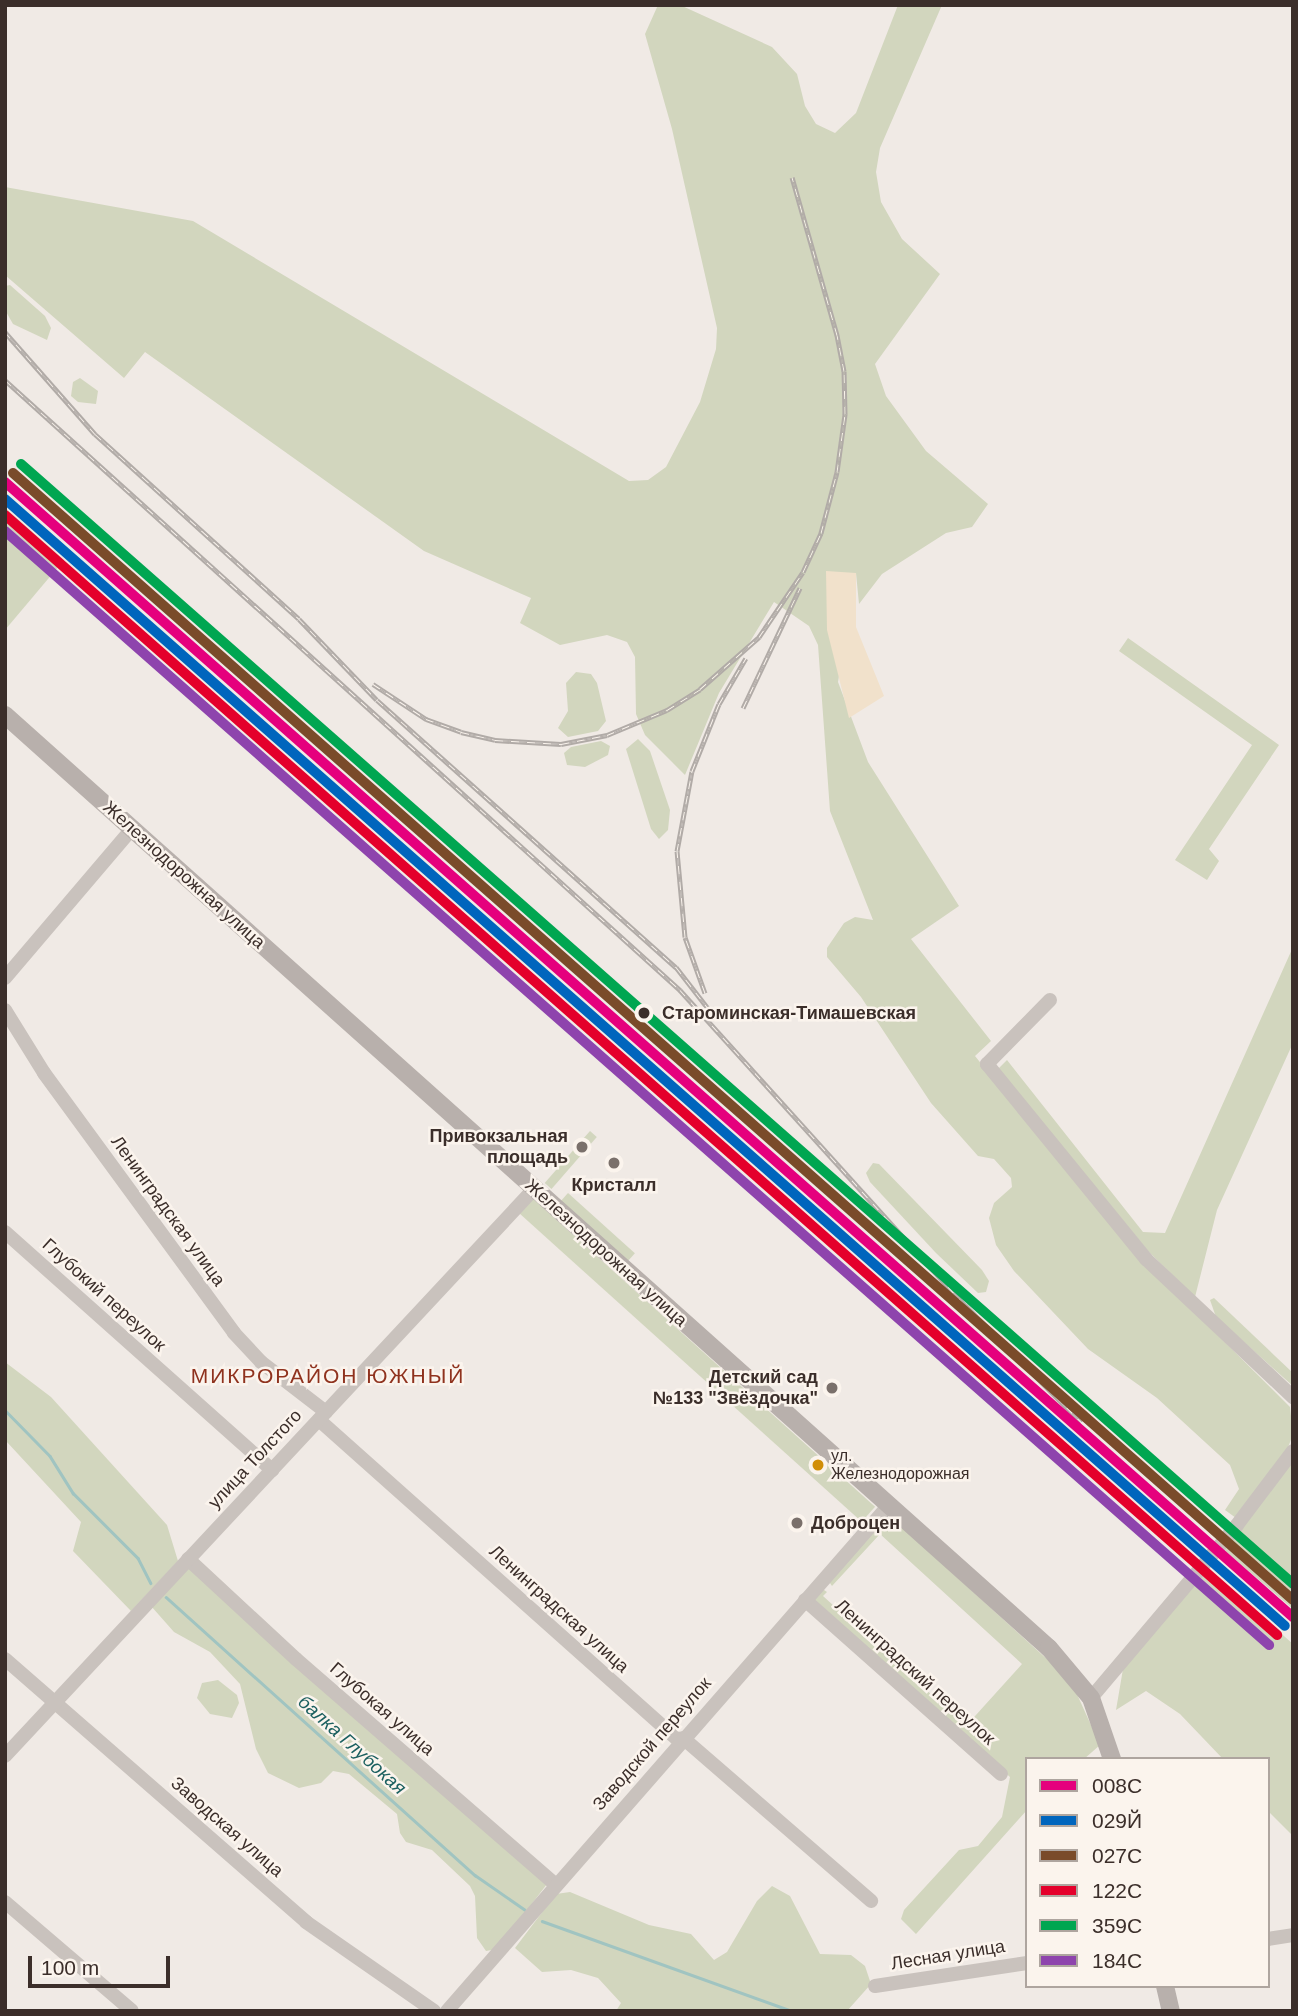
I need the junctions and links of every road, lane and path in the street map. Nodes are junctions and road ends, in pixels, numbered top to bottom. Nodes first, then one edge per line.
1 (5, 715) edge
2 (132, 829) junction
3 (5, 978) edge
4 (1050, 1000) dead end
5 (5, 1010) edge
6 (534, 1189) junction
7 (5, 1232) edge
8 (1293, 1397) edge
9 (322, 1416) junction
10 (1293, 1451) edge
11 (272, 1470) junction
12 (889, 1505) junction
13 (188, 1559) junction
14 (805, 1600) junction
15 (5, 1659) edge
16 (1091, 1698) junction
17 (54, 1701) junction
18 (682, 1740) junction
19 (5, 1756) edge
20 (1111, 1757) edge
21 (1001, 1774) dead end
22 (555, 1884) junction
23 (871, 1901) dead end
24 (5, 1902) edge
25 (1293, 1935) edge
26 (1270, 1939) edge
27 (1025, 1963) edge
28 (875, 1986) dead end
29 (1165, 1988) edge
30 (132, 2011) edge
31 (434, 2011) edge
32 (447, 2011) edge
33 (1171, 2011) edge

1 - 2 main road, Железнодорожная улица
2 - 3 street
2 - 6 main road, Железнодорожная улица
4 - 8 street
5 - 9 street, Ленинградская улица
6 - 9 street, улица Толстого
6 - 12 main road, Железнодорожная улица
7 - 11 street, Глубокий переулок
9 - 11 street, улица Толстого
9 - 18 street, Ленинградская улица
10 - 16 street
11 - 13 street, улица Толстого
12 - 14 street, Заводской переулок
12 - 16 main road, Железнодорожная улица
13 - 17 street, улица Толстого
13 - 22 street, Глубокая улица
14 - 18 street, Заводской переулок
14 - 21 street, Ленинградский переулок
15 - 17 street, Заводская улица
16 - 20 main road, Железнодорожная улица
17 - 19 street, улица Толстого
17 - 31 street, Заводская улица
18 - 22 street, Заводской переулок
18 - 23 street, Ленинградская улица
22 - 32 street, Заводской переулок
24 - 30 street
25 - 26 street
27 - 28 street, Лесная улица
29 - 33 main road

